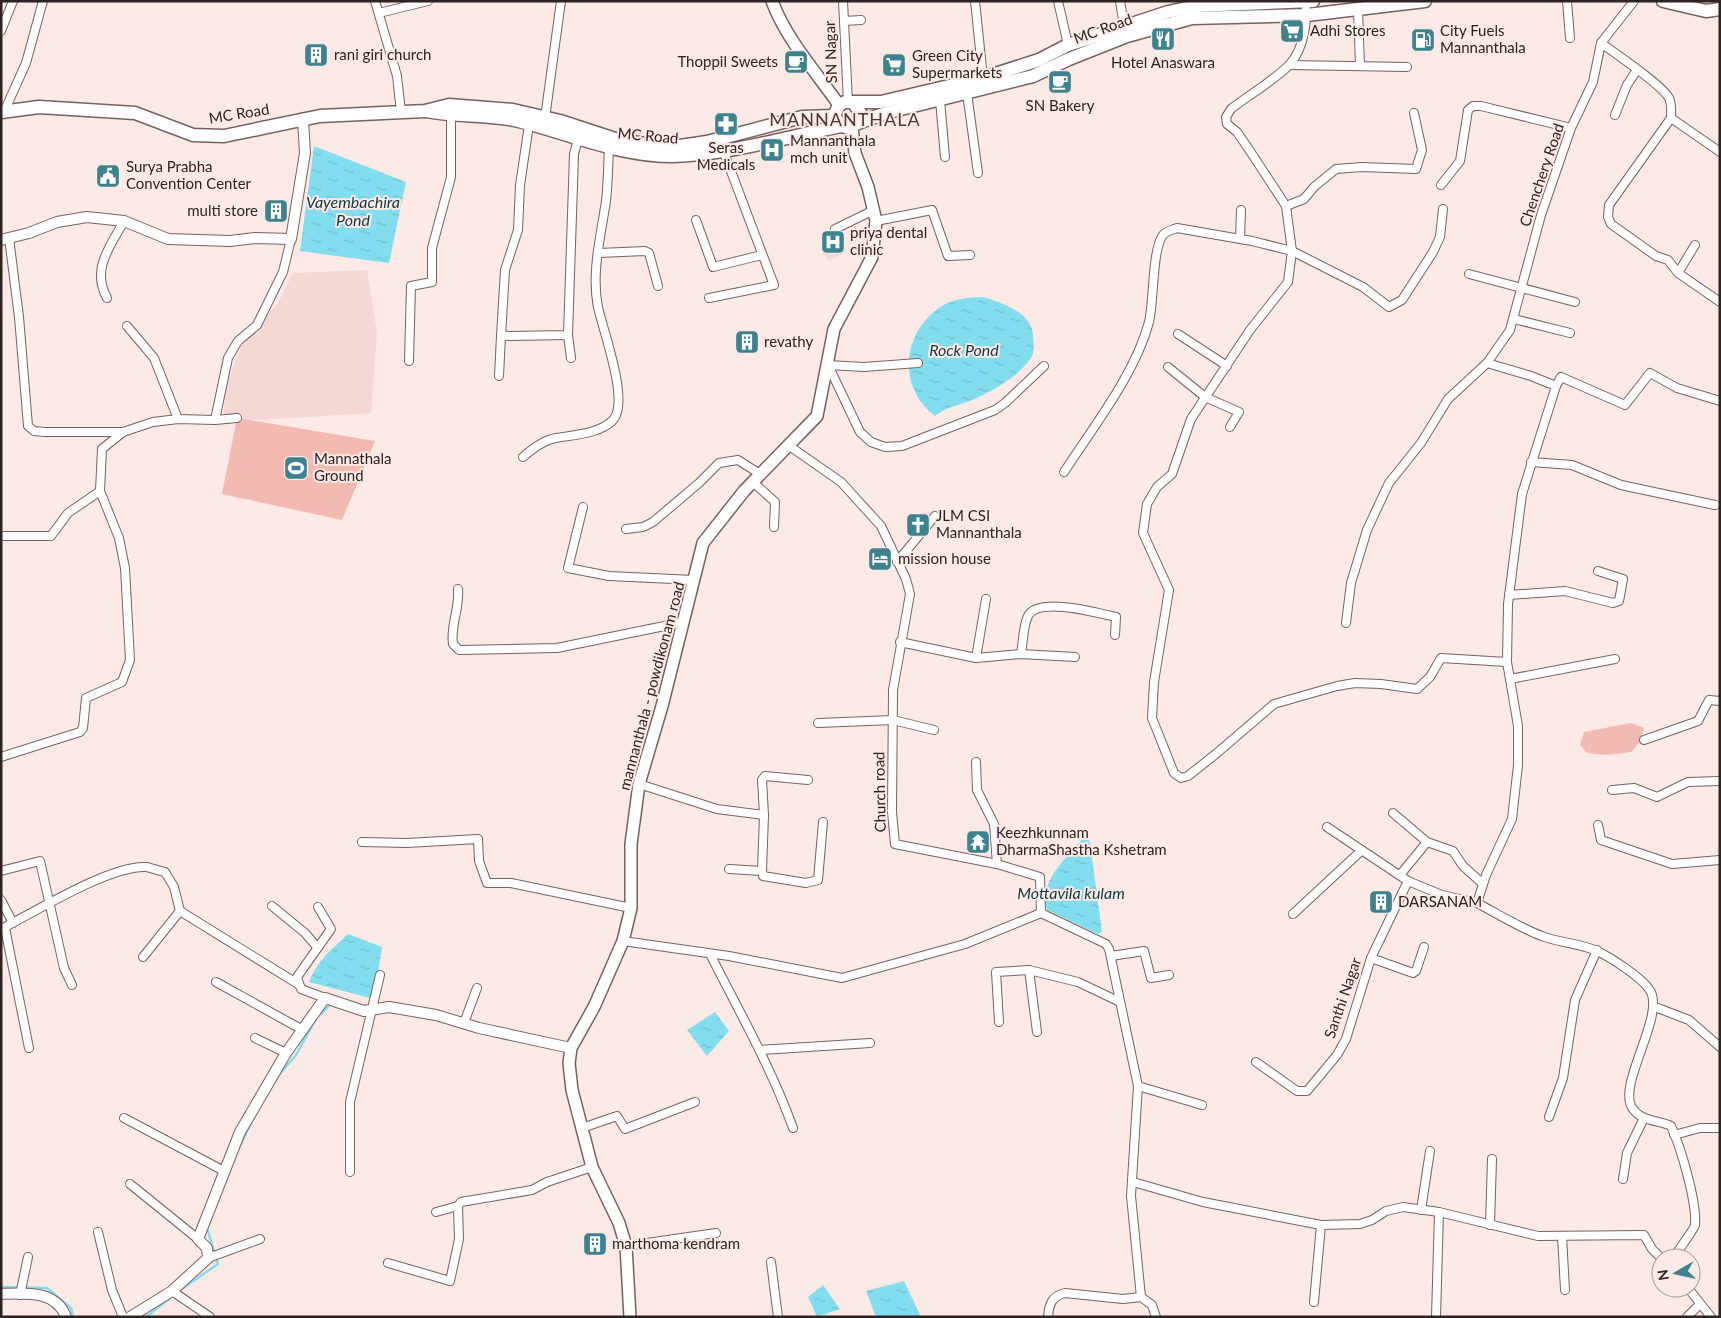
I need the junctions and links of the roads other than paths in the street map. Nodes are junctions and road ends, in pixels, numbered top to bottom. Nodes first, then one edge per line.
1 (13, 1) edge
2 (43, 1) edge
3 (375, 1) edge
4 (428, 1) edge
5 (561, 1) edge
6 (772, 1) edge
7 (842, 1) edge
8 (975, 1) edge
9 (1058, 1) edge
10 (1120, 1) edge
11 (1426, 1) edge
12 (1567, 1) edge
13 (1634, 1) edge
14 (1663, 1) edge
15 (1706, 1) edge
16 (1720, 2) edge
17 (1248, 3) edge
18 (1196, 4) edge
19 (1308, 5) edge
20 (1167, 7) edge
21 (1720, 9) edge
22 (1358, 10) junction
23 (379, 13) junction
24 (861, 20) dead end
25 (844, 21) junction
26 (1, 32) edge
27 (1126, 32) junction
28 (1570, 38) dead end
29 (1601, 43) junction
30 (1068, 45) junction
31 (1290, 64) junction
32 (1360, 66) junction
33 (1407, 67) dead end
34 (1637, 70) junction
35 (983, 78) junction
36 (967, 93) junction
37 (940, 100) junction
38 (424, 111) junction
39 (3, 112) edge
40 (401, 112) junction
41 (1414, 113) dead end
42 (847, 114) junction
43 (1615, 115) dead end
44 (451, 116) junction
45 (545, 118) junction
46 (1671, 118) junction
47 (303, 120) junction
48 (529, 126) junction
49 (1571, 128) junction
50 (578, 139) junction
51 (609, 148) junction
52 (723, 150) junction
53 (1720, 152) edge
54 (945, 157) dead end
55 (978, 173) dead end
56 (1441, 185) dead end
57 (1286, 206) junction
58 (1443, 209) dead end
59 (1241, 210) dead end
60 (875, 216) junction
61 (696, 220) dead end
62 (124, 221) junction
63 (835, 229) dead end
64 (5, 239) edge
65 (1240, 239) junction
66 (291, 240) junction
67 (1695, 245) dead end
68 (1292, 251) junction
69 (599, 253) junction
70 (762, 255) junction
71 (970, 255) dead end
72 (1678, 273) junction
73 (1469, 274) dead end
74 (658, 286) dead end
75 (1523, 288) junction
76 (107, 298) dead end
77 (709, 298) dead end
78 (1574, 302) dead end
79 (1720, 302) edge
80 (1514, 319) junction
81 (127, 326) dead end
82 (1570, 333) dead end
83 (1178, 334) dead end
84 (568, 335) junction
85 (501, 336) junction
86 (571, 358) dead end
87 (409, 362) dead end
88 (918, 363) dead end
89 (1487, 363) junction
90 (828, 365) junction
91 (1044, 366) dead end
92 (1226, 366) junction
93 (1168, 367) dead end
94 (499, 376) dead end
95 (1556, 386) junction
96 (1205, 397) junction
97 (1720, 401) edge
98 (237, 418) dead end
99 (178, 419) junction
100 (215, 420) junction
101 (1230, 428) dead end
102 (123, 432) junction
103 (788, 445) junction
104 (523, 457) dead end
105 (1531, 462) junction
106 (1064, 472) dead end
107 (756, 478) junction
108 (100, 490) junction
109 (1715, 505) dead end
110 (583, 507) dead end
111 (935, 516) dead end
112 (774, 527) dead end
113 (626, 529) dead end
114 (1, 536) edge
115 (897, 562) junction
116 (1598, 571) dead end
117 (694, 580) junction
118 (458, 589) dead end
119 (1510, 595) junction
120 (986, 599) dead end
121 (684, 622) junction
122 (1346, 623) dead end
123 (1115, 635) dead end
124 (900, 642) junction
125 (1021, 654) junction
126 (1075, 657) dead end
127 (976, 658) junction
128 (1615, 659) dead end
129 (1507, 662) junction
130 (1510, 679) junction
131 (1720, 701) edge
132 (893, 720) junction
133 (818, 723) dead end
134 (934, 730) dead end
135 (1644, 740) dead end
136 (1, 757) edge
137 (976, 762) dead end
138 (808, 780) dead end
139 (1720, 781) edge
140 (640, 784) junction
141 (1612, 790) dead end
142 (1393, 813) dead end
143 (764, 815) junction
144 (823, 822) dead end
145 (1598, 825) dead end
146 (1327, 827) dead end
147 (362, 842) dead end
148 (1427, 842) junction
149 (1362, 850) junction
150 (1720, 860) edge
151 (996, 864) junction
152 (729, 869) dead end
153 (1, 871) edge
154 (762, 871) junction
155 (1400, 875) junction
156 (1408, 881) junction
157 (1484, 884) junction
158 (1, 900) edge
159 (1477, 903) junction
160 (49, 905) junction
161 (272, 906) dead end
162 (318, 907) dead end
163 (631, 908) junction
164 (180, 911) junction
165 (1040, 913) junction
166 (1293, 914) dead end
167 (13, 924) junction
168 (3, 928) edge
169 (623, 942) junction
170 (317, 946) junction
171 (1424, 947) dead end
172 (1597, 950) junction
173 (710, 954) junction
174 (1111, 956) junction
175 (142, 958) dead end
176 (1371, 958) junction
177 (1029, 970) junction
178 (380, 975) dead end
179 (1169, 975) dead end
180 (216, 982) dead end
181 (298, 984) junction
182 (72, 985) dead end
183 (477, 988) dead end
184 (325, 998) junction
185 (1120, 1002) junction
186 (1654, 1007) junction
187 (373, 1011) junction
188 (999, 1022) dead end
189 (464, 1023) junction
190 (301, 1030) junction
191 (1037, 1032) dead end
192 (255, 1038) dead end
193 (870, 1043) dead end
194 (1720, 1047) edge
195 (29, 1048) dead end
196 (570, 1048) junction
197 (760, 1050) junction
198 (286, 1053) junction
199 (1256, 1062) dead end
200 (1138, 1086) junction
201 (695, 1102) dead end
202 (1202, 1105) dead end
203 (1550, 1117) dead end
204 (124, 1118) dead end
205 (1644, 1118) junction
206 (582, 1128) junction
207 (793, 1128) dead end
208 (1720, 1128) edge
209 (1674, 1135) junction
210 (1430, 1152) dead end
211 (1492, 1158) dead end
212 (592, 1167) junction
213 (224, 1172) junction
214 (350, 1172) dead end
215 (1623, 1179) dead end
216 (1133, 1182) junction
217 (130, 1184) dead end
218 (458, 1206) junction
219 (1422, 1210) junction
220 (436, 1212) dead end
221 (1439, 1212) junction
222 (1321, 1224) junction
223 (1490, 1224) junction
224 (98, 1232) dead end
225 (716, 1233) dead end
226 (1562, 1236) junction
227 (198, 1238) junction
228 (260, 1239) dead end
229 (626, 1246) junction
230 (1651, 1248) edge
231 (1680, 1248) edge
232 (28, 1257) dead end
233 (208, 1258) junction
234 (771, 1262) dead end
235 (388, 1263) dead end
236 (1565, 1290) dead end
237 (172, 1291) junction
238 (1, 1294) edge
239 (20, 1295) junction
240 (1141, 1297) junction
241 (1696, 1298) edge
242 (1314, 1302) dead end
243 (1700, 1304) junction
244 (66, 1317) edge
245 (123, 1317) edge
246 (130, 1317) edge
247 (210, 1317) edge
248 (630, 1317) edge
249 (778, 1317) edge
250 (1048, 1317) edge
251 (1156, 1317) edge
252 (1436, 1317) edge
253 (1687, 1317) edge
254 (1711, 1317) edge

1 - 26 street
2 - 39 street
3 - 23 street
4 - 23 street
5 - 45 street
6 - 42 main road
7 - 25 street, SN Nagar
8 - 35 street
9 - 30 street
10 - 27 street
11 - 22 main road, MC Road
12 - 28 street
13 - 29 street, Chenchery Road
14 - 21 main road
15 - 16 main road
17 - 18 main road, MC Road
17 - 19 main road, MC Road
18 - 20 main road, MC Road
19 - 22 main road, MC Road
19 - 27 main road, MC Road
19 - 31 street
20 - 27 main road, MC Road
22 - 32 street
23 - 40 street
24 - 25 street
25 - 42 street, SN Nagar
27 - 30 main road, MC Road
27 - 36 main road, MC Road
29 - 34 street
29 - 49 street, Chenchery Road
30 - 35 main road, MC Road
31 - 32 street
31 - 57 street
32 - 33 street
34 - 43 street
34 - 46 street
35 - 42 main road, MC Road
36 - 37 main road, MC Road
36 - 55 street
37 - 42 main road, MC Road
37 - 54 street
38 - 40 main road, MC Road
38 - 44 main road, MC Road
38 - 45 main road, MC Road
39 - 47 main road, MC Road
40 - 47 main road, MC Road
41 - 57 street
42 - 45 main road, MC Road
42 - 52 main road, MC Road
42 - 60 main road, mannanthala - powdikonam road
44 - 48 main road, MC Road
44 - 87 street
46 - 53 street
46 - 72 street
47 - 66 street
48 - 50 main road, MC Road
48 - 85 street
49 - 56 street
49 - 75 street, Chenchery Road
50 - 51 main road, MC Road
50 - 84 street
51 - 52 main road, MC Road
51 - 69 street
52 - 70 street
57 - 68 street
58 - 68 street
59 - 65 street
60 - 63 street
60 - 71 street
60 - 90 main road, mannanthala - powdikonam road
61 - 70 street
62 - 64 street
62 - 66 street
62 - 76 street
64 - 102 street
65 - 68 street
65 - 106 street
66 - 100 street
67 - 72 street
68 - 92 street
69 - 74 street
69 - 104 street
70 - 77 street
72 - 79 street
73 - 75 street
75 - 78 street
75 - 80 street, Chenchery Road
80 - 82 street
80 - 89 street, Chenchery Road
81 - 99 street
83 - 92 street
84 - 85 street
84 - 86 street
85 - 94 street
88 - 90 street
89 - 95 street
89 - 122 street, Chenchery Road
90 - 91 street
90 - 103 main road, mannanthala - powdikonam road
92 - 96 street
93 - 96 street
95 - 97 street
95 - 105 street
96 - 101 street
96 - 129 street
98 - 100 street
99 - 100 street
99 - 102 street
102 - 108 street
103 - 107 main road, mannanthala - powdikonam road
103 - 115 street, Church road
105 - 109 street
105 - 119 street
107 - 112 street
107 - 113 street
107 - 117 main road, mannanthala - powdikonam road
108 - 114 street
108 - 136 street
110 - 117 street
111 - 115 street
115 - 124 street, Church road
116 - 119 street
117 - 121 main road, mannanthala - powdikonam road
118 - 121 street
119 - 129 street
120 - 127 street
121 - 140 main road, mannanthala - powdikonam road
123 - 125 street
124 - 127 street
124 - 132 street, Church road
125 - 126 street
125 - 127 street
128 - 130 street
129 - 130 street
130 - 157 street
131 - 135 street
132 - 133 street
132 - 134 street
132 - 151 street, Church road
137 - 151 street
138 - 143 street
139 - 141 street
140 - 143 street
140 - 163 main road, mannanthala - powdikonam road
142 - 148 street
143 - 154 street
144 - 154 street
145 - 150 street
146 - 149 street
147 - 163 street
148 - 155 street
148 - 157 street
149 - 155 street
149 - 166 street
151 - 165 street, Church road
152 - 154 street
153 - 160 street
155 - 156 street
156 - 159 street
156 - 176 street, Santhi Nagar
157 - 159 street
158 - 167 street
159 - 172 street
160 - 164 street
160 - 167 street
160 - 182 street
161 - 170 street
162 - 170 street
163 - 169 main road, mannanthala - powdikonam road
164 - 175 street
164 - 181 street
165 - 173 street
165 - 174 street
167 - 168 street
168 - 195 street
169 - 173 street
169 - 196 main road, mannanthala - powdikonam road
170 - 181 street
171 - 176 street
172 - 186 street
172 - 203 street
173 - 197 street
174 - 179 street
174 - 185 street
176 - 199 street, Santhi Nagar
177 - 185 street
177 - 188 street
177 - 191 street
178 - 187 street
180 - 190 street
181 - 184 street
183 - 189 street
184 - 187 street
184 - 190 street
185 - 200 street
186 - 194 street
186 - 205 street
187 - 189 street
187 - 214 street
189 - 196 street
190 - 198 street
192 - 198 street
193 - 197 street
196 - 206 main road, mannanthala - powdikonam road
197 - 207 street
198 - 213 street
200 - 202 street
200 - 216 street
201 - 206 street
204 - 213 street
205 - 209 street
205 - 215 street
206 - 212 main road, mannanthala - powdikonam road
208 - 209 street
209 - 231 street
210 - 219 street
211 - 223 street
212 - 218 street
212 - 229 main road, mannanthala - powdikonam road
213 - 227 street
216 - 222 street
216 - 240 street
217 - 227 street
218 - 220 street
218 - 235 street
219 - 221 street
219 - 222 street
221 - 223 street
221 - 252 street
222 - 242 street
223 - 226 street
224 - 245 street
225 - 229 street
226 - 230 street
226 - 236 street
227 - 233 street
228 - 233 street
229 - 248 main road, mannanthala - powdikonam road
232 - 239 street
233 - 237 street
234 - 249 street
237 - 246 street
237 - 247 street
238 - 239 street
239 - 244 street
240 - 250 street
240 - 251 street
241 - 243 street
243 - 253 street
243 - 254 street

